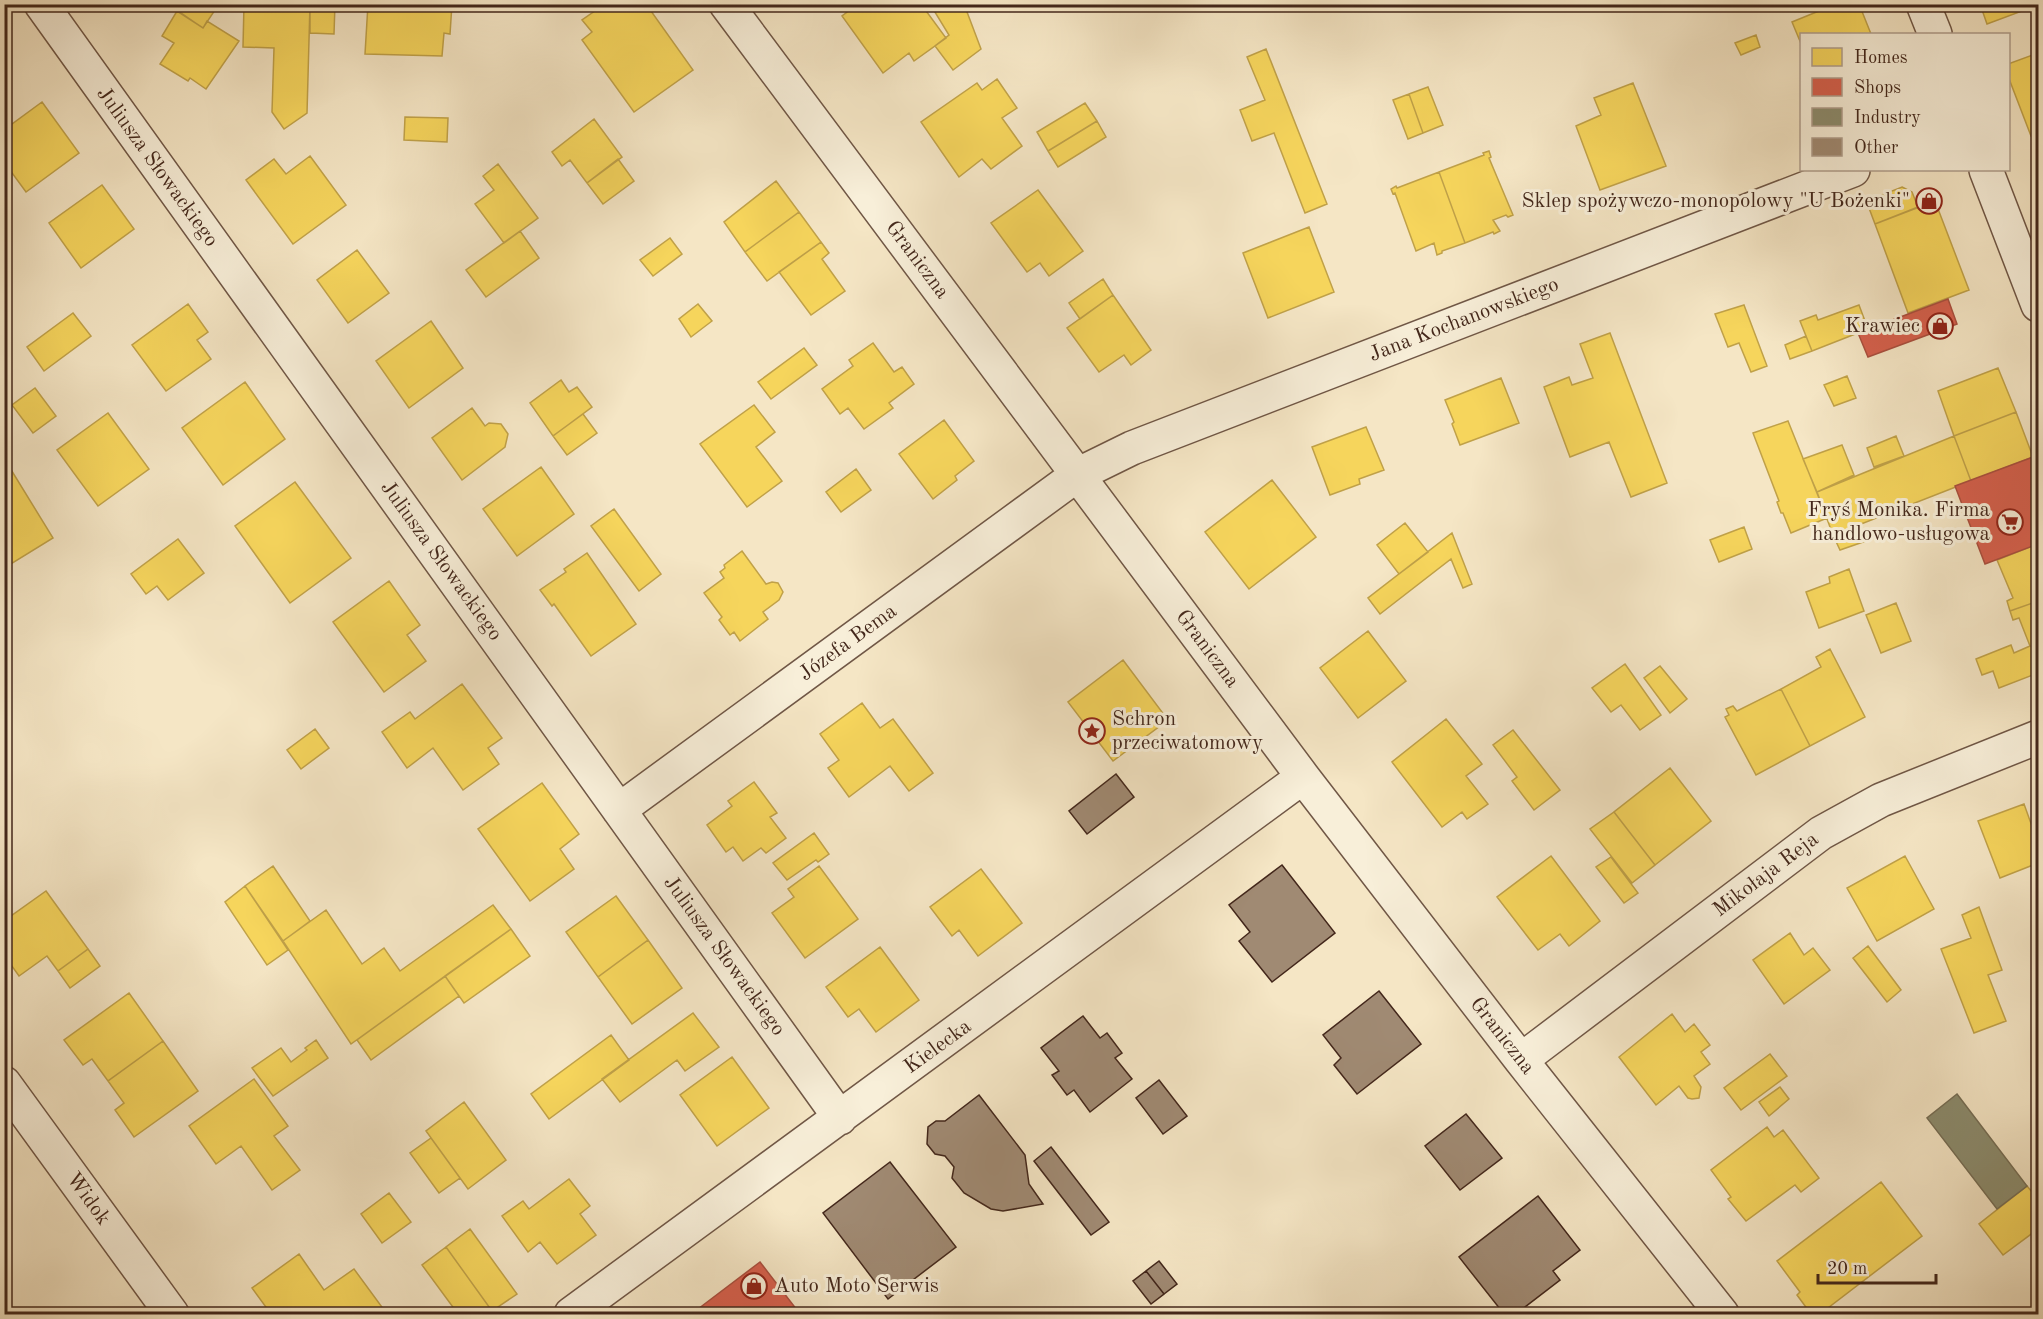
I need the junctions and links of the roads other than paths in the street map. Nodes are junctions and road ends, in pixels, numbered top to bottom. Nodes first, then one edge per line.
1 (41, 4) edge
2 (726, 4) edge
3 (1923, 4) edge
4 (1935, 33) edge
5 (1850, 171) edge
6 (1986, 171) edge
7 (2038, 305) edge
8 (1077, 475) junction
9 (2038, 737) edge
10 (1303, 777) junction
11 (619, 810) junction
12 (1521, 1060) junction
13 (4, 1083) edge
14 (840, 1118) junction
15 (172, 1314) edge
16 (571, 1314) edge
17 (1722, 1314) edge

1 - 11 street, Juliusza Słowackiego
2 - 8 street, Graniczna
3 - 4 street
5 - 8 street, Jana Kochanowskiego
6 - 7 street
8 - 10 street, Graniczna
8 - 11 street, Józefa Bema
9 - 12 street, Mikołaja Reja
10 - 12 street, Graniczna
10 - 14 street, Kielecka
11 - 14 street, Juliusza Słowackiego
12 - 17 street, Graniczna
13 - 15 street, Widok
14 - 16 street, Kielecka

